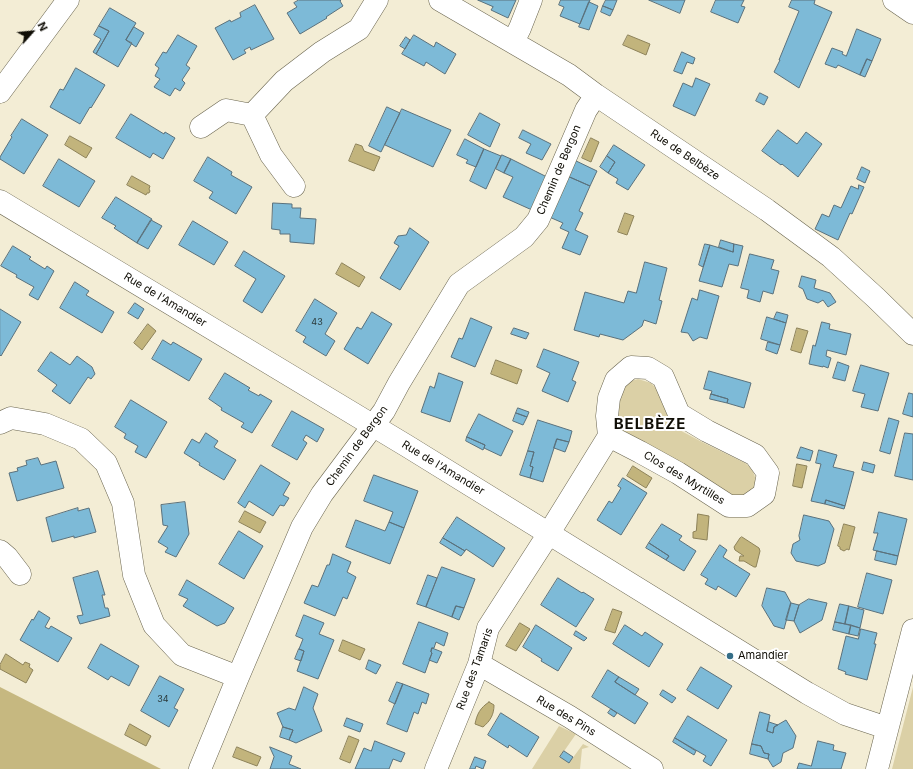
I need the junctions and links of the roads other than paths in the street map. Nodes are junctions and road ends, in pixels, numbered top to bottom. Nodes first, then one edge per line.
1 (68, 0) edge
2 (377, 0) edge
3 (440, 0) edge
4 (531, 0) edge
5 (894, 0) edge
6 (913, 13) edge
7 (513, 42) junction
8 (0, 92) edge
9 (596, 95) junction
10 (252, 115) junction
11 (201, 127) dead end
12 (294, 186) dead end
13 (0, 201) edge
14 (913, 334) edge
15 (0, 423) edge
16 (374, 426) junction
17 (609, 436) junction
18 (549, 533) junction
19 (0, 551) edge
20 (20, 574) dead end
21 (913, 630) edge
22 (479, 664) junction
23 (238, 676) junction
24 (887, 728) junction
25 (200, 769) edge
26 (436, 769) edge
27 (652, 769) edge
28 (877, 769) edge

1 - 8 street
2 - 10 street
3 - 7 street, Rue de Belbèze
4 - 7 street
5 - 6 street
7 - 9 street, Rue de Belbèze
9 - 14 street, Rue de Belbèze
9 - 16 street, Chemin de Bergon
10 - 11 street
10 - 12 street
13 - 16 street, Rue de l'Amandier
15 - 23 street
16 - 18 street, Rue de l'Amandier
16 - 23 street, Chemin de Bergon
17 - 17 street, Clos des Myrtilles
17 - 18 street
18 - 22 street, Rue des Tamaris
18 - 24 street, Rue de l'Amandier
19 - 20 street
21 - 24 street
22 - 26 street, Rue des Tamaris
22 - 27 street, Rue des Pins
23 - 25 street, Chemin de Bergon
24 - 28 street

